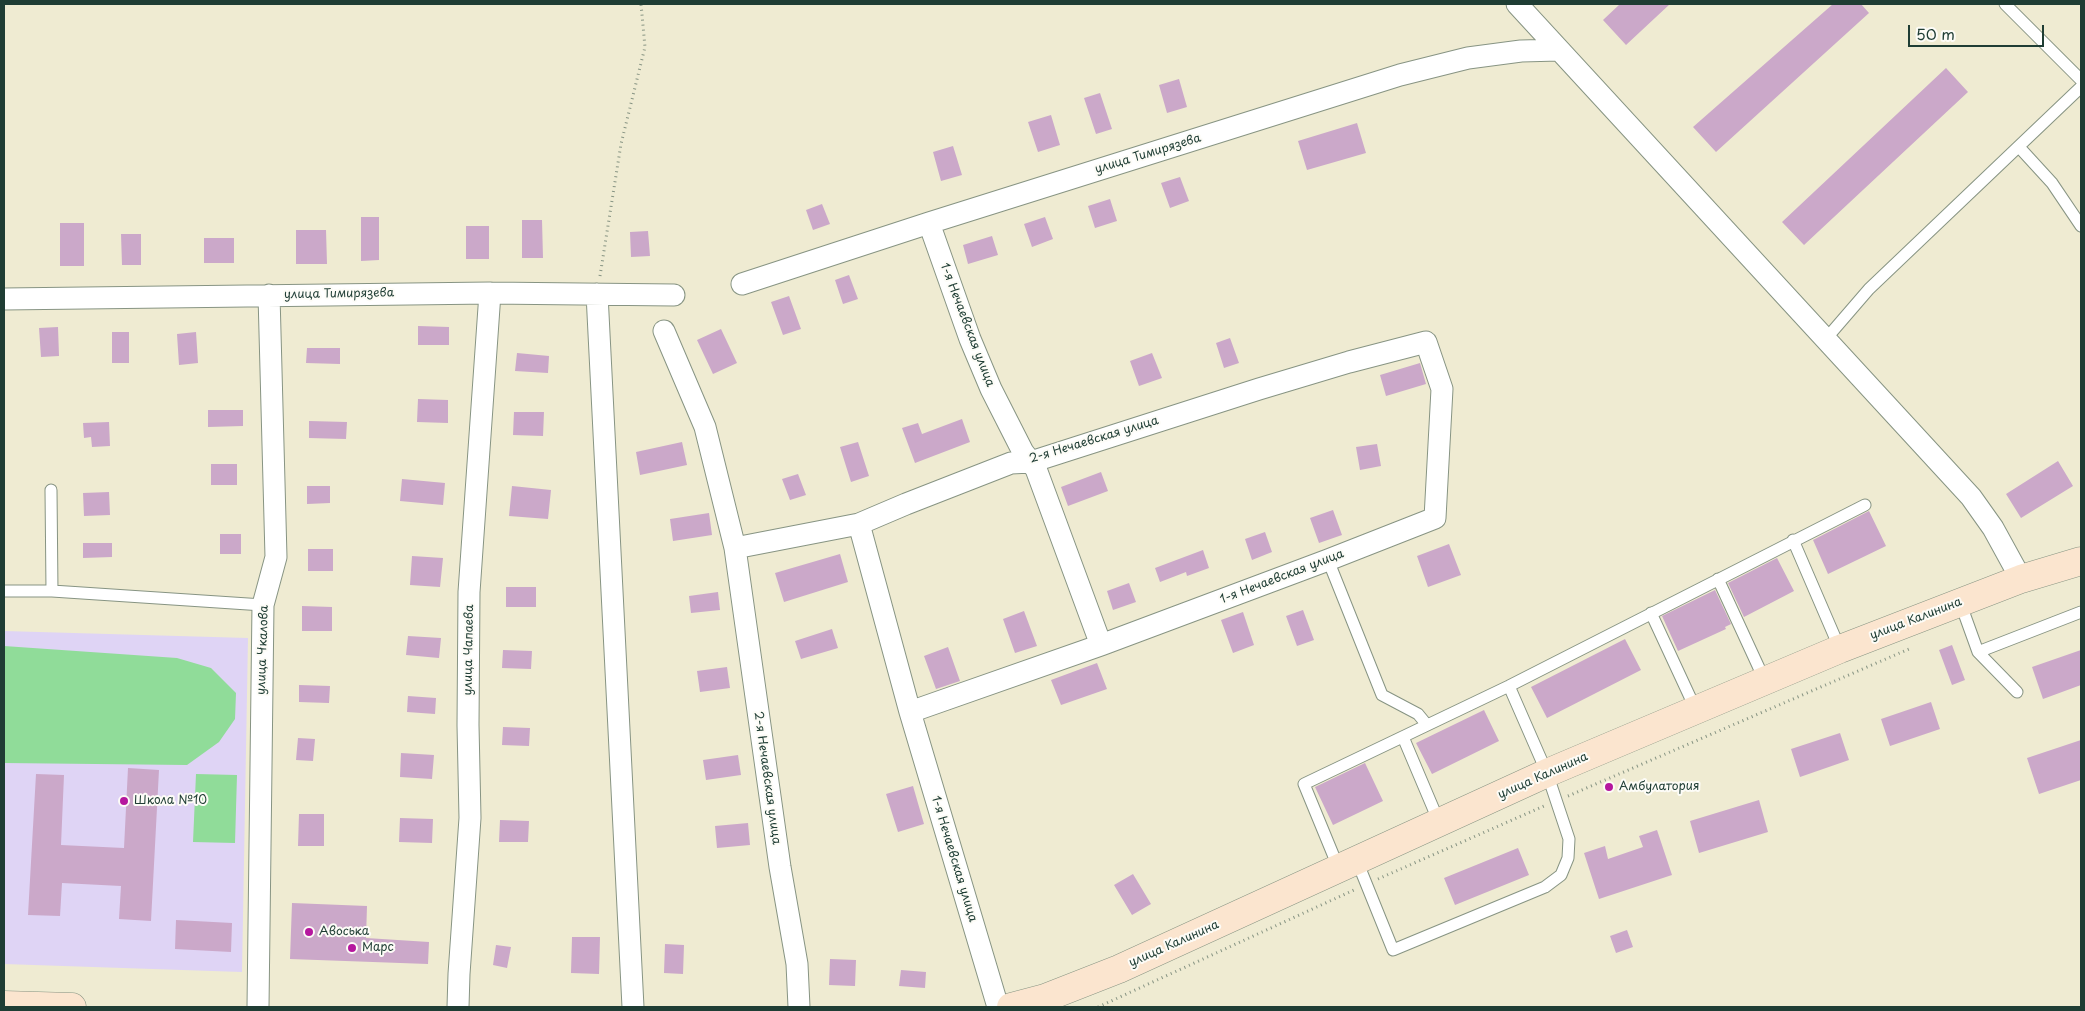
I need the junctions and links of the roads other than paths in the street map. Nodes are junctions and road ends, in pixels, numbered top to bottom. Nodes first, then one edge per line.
1 (1517, 4) edge
2 (2005, 4) edge
3 (1559, 50) junction
4 (2081, 80) edge
5 (2081, 87) edge
6 (2019, 146) junction
7 (929, 223) junction
8 (2081, 226) edge
9 (742, 284) dead end
10 (490, 293) junction
11 (597, 294) junction
12 (269, 295) junction
13 (674, 295) dead end
14 (4, 300) edge
15 (664, 331) dead end
16 (1825, 340) junction
17 (1031, 462) junction
18 (51, 490) dead end
19 (1865, 505) dead end
20 (1435, 518) joint
21 (859, 524) junction
22 (1793, 540) junction
23 (735, 548) junction
24 (1328, 560) junction
25 (2081, 561) edge
26 (1718, 579) junction
27 (2022, 579) junction
28 (4, 591) edge
29 (52, 591) junction
30 (1960, 602) junction
31 (263, 605) junction
32 (2081, 612) edge
33 (1651, 613) junction
34 (1101, 645) junction
35 (1840, 649) junction
36 (1978, 652) junction
37 (1765, 680) junction
38 (1509, 686) junction
39 (2017, 692) dead end
40 (1696, 710) junction
41 (910, 712) junction
42 (1427, 725) junction
43 (1403, 737) junction
44 (1547, 773) junction
45 (1440, 823) junction
46 (1354, 872) junction
47 (1046, 1002) edge
48 (4, 1005) edge
49 (72, 1007) edge
50 (258, 1007) edge
51 (458, 1007) edge
52 (633, 1007) edge
53 (799, 1007) edge
54 (998, 1007) edge
55 (1011, 1007) edge

1 - 3 street
2 - 4 lane
3 - 7 street, улица Тимирязева
3 - 16 street
5 - 6 lane
6 - 8 lane
6 - 16 lane
7 - 9 street, улица Тимирязева
7 - 17 street, 1-я Нечаевская улица
10 - 11 street, улица Тимирязева
10 - 12 street, улица Тимирязева
10 - 51 street, улица Чапаева
11 - 13 street, улица Тимирязева
11 - 52 street
12 - 14 street, улица Тимирязева
12 - 31 street, улица Чкалова
15 - 23 street, 2-я Нечаевская улица
16 - 27 street
17 - 20 street, 2-я Нечаевская улица
17 - 21 street, 2-я Нечаевская улица
17 - 34 street, 1-я Нечаевская улица
18 - 29 lane
19 - 22 lane
20 - 24 street, 1-я Нечаевская улица
21 - 23 street, 2-я Нечаевская улица
21 - 41 street, 1-я Нечаевская улица
22 - 26 lane
22 - 35 lane
23 - 53 street, 2-я Нечаевская улица
24 - 34 street, 1-я Нечаевская улица
24 - 42 lane
25 - 27 main road, улица Калинина
26 - 33 lane
26 - 37 lane
27 - 30 main road, улица Калинина
28 - 29 lane
29 - 31 lane
30 - 35 main road, улица Калинина
30 - 36 lane
31 - 50 street, улица Чкалова
32 - 36 lane
33 - 38 lane
33 - 40 lane
34 - 41 street, 1-я Нечаевская улица
35 - 37 main road, улица Калинина
36 - 39 lane
37 - 40 main road, улица Калинина
38 - 42 lane
38 - 44 lane
40 - 44 main road, улица Калинина
41 - 54 street, 1-я Нечаевская улица
42 - 43 lane
43 - 45 lane
43 - 46 lane
44 - 45 main road, улица Калинина
44 - 46 lane
45 - 46 main road, улица Калинина
46 - 47 main road, улица Калинина
47 - 55 main road, улица Калинина
48 - 49 main road

